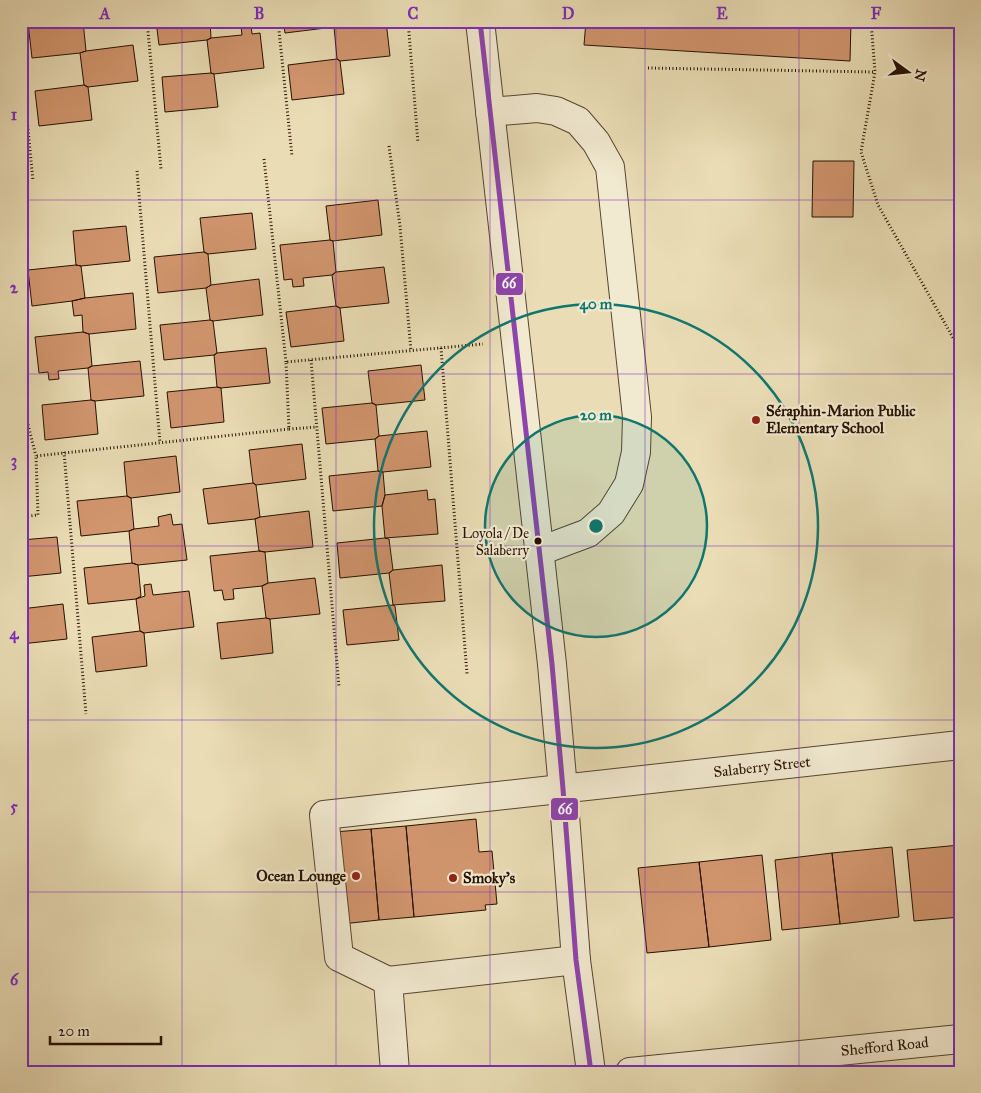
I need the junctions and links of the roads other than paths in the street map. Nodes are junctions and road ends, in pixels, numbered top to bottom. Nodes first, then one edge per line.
1 (480, 21) edge
2 (490, 112) junction
3 (540, 551) junction
4 (960, 745) edge
5 (564, 789) junction
6 (576, 960) junction
7 (388, 981) junction
8 (960, 1039) edge
9 (692, 1069) edge
10 (395, 1072) edge
11 (591, 1072) edge
12 (630, 1072) edge

1 - 2 street
2 - 3 street
2 - 3 street
3 - 5 street
4 - 5 street, Salaberry Street
5 - 6 street
5 - 7 street, Salaberry Street
6 - 7 street
6 - 11 street
7 - 10 street
8 - 9 street, Shefford Road
9 - 12 street, Shefford Road

